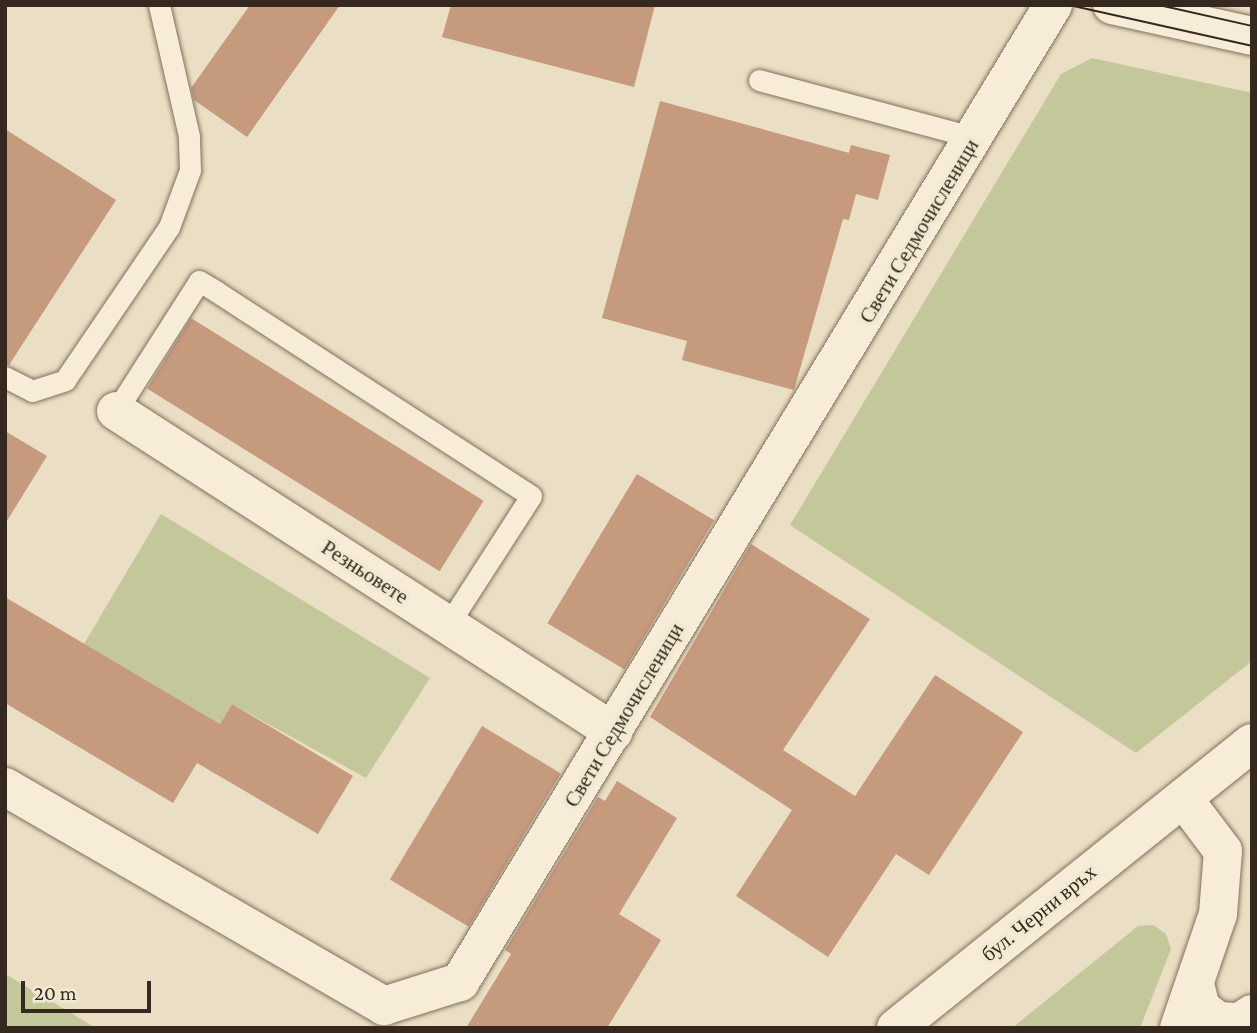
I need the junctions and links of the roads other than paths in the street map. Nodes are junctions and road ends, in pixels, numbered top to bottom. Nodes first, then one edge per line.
1 (159, 5) edge
2 (1053, 5) edge
3 (1112, 5) edge
4 (1252, 36) edge
5 (759, 80) dead end
6 (976, 138) junction
7 (5, 377) edge
8 (116, 411) joint
9 (448, 625) junction
10 (614, 732) junction
11 (1252, 743) edge
12 (5, 787) edge
13 (1183, 798) junction
14 (1196, 988) junction
15 (1252, 1014) edge
16 (896, 1028) edge
17 (1178, 1028) edge

1 - 7 lane
2 - 6 street, Свети Седмочисленици
3 - 4 street
5 - 6 lane
6 - 10 street, Свети Седмочисленици
8 - 9 street, Резньовете
8 - 9 lane
9 - 10 street, Резньовете
10 - 12 street, Свети Седмочисленици
11 - 13 street, бул. Черни връх
13 - 14 street
13 - 16 street, бул. Черни връх
14 - 15 street
14 - 17 street

